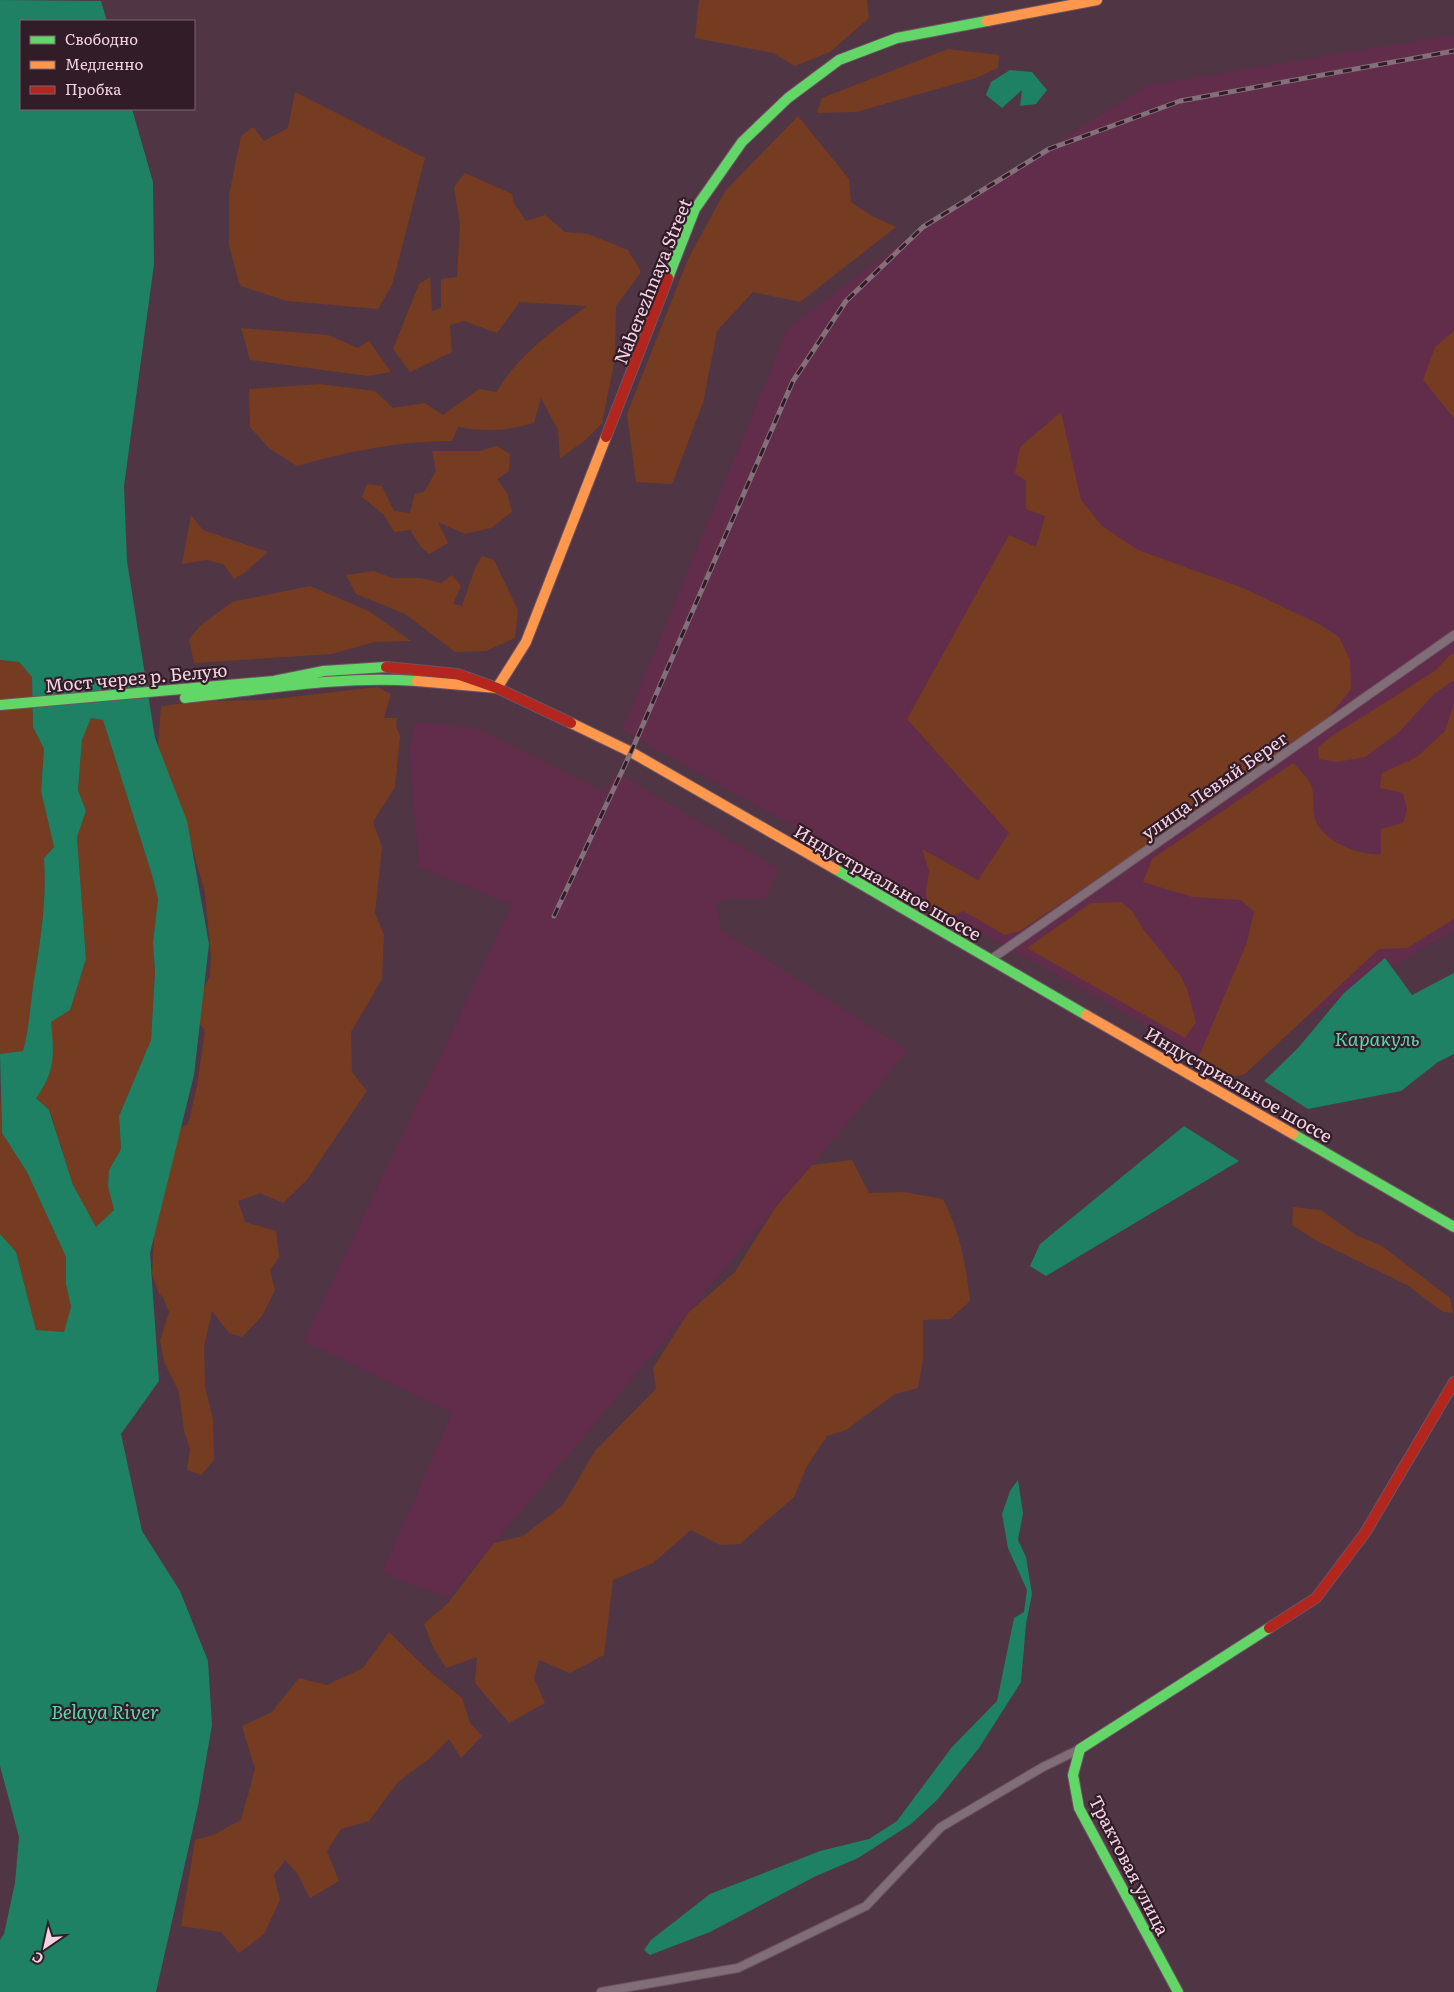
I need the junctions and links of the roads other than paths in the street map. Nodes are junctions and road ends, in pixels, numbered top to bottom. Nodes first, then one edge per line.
1 (1096, 0) edge
2 (1454, 634) edge
3 (274, 681) joint
4 (497, 688) junction
5 (185, 698) dead end
6 (0, 705) edge
7 (990, 960) junction
8 (1454, 1227) edge
9 (1454, 1382) edge
10 (1080, 1749) junction
11 (601, 1992) edge
12 (1178, 1992) edge

1 - 4 street, Naberezhnaya Street
2 - 7 street, улица Левый Берег
3 - 4 street, Индустриальное шоссе
3 - 6 street, Мост через р. Белую
4 - 5 street
4 - 7 street, Индустриальное шоссе
7 - 8 street, Индустриальное шоссе
9 - 10 street
10 - 11 street
10 - 12 street, Трактовая улица

